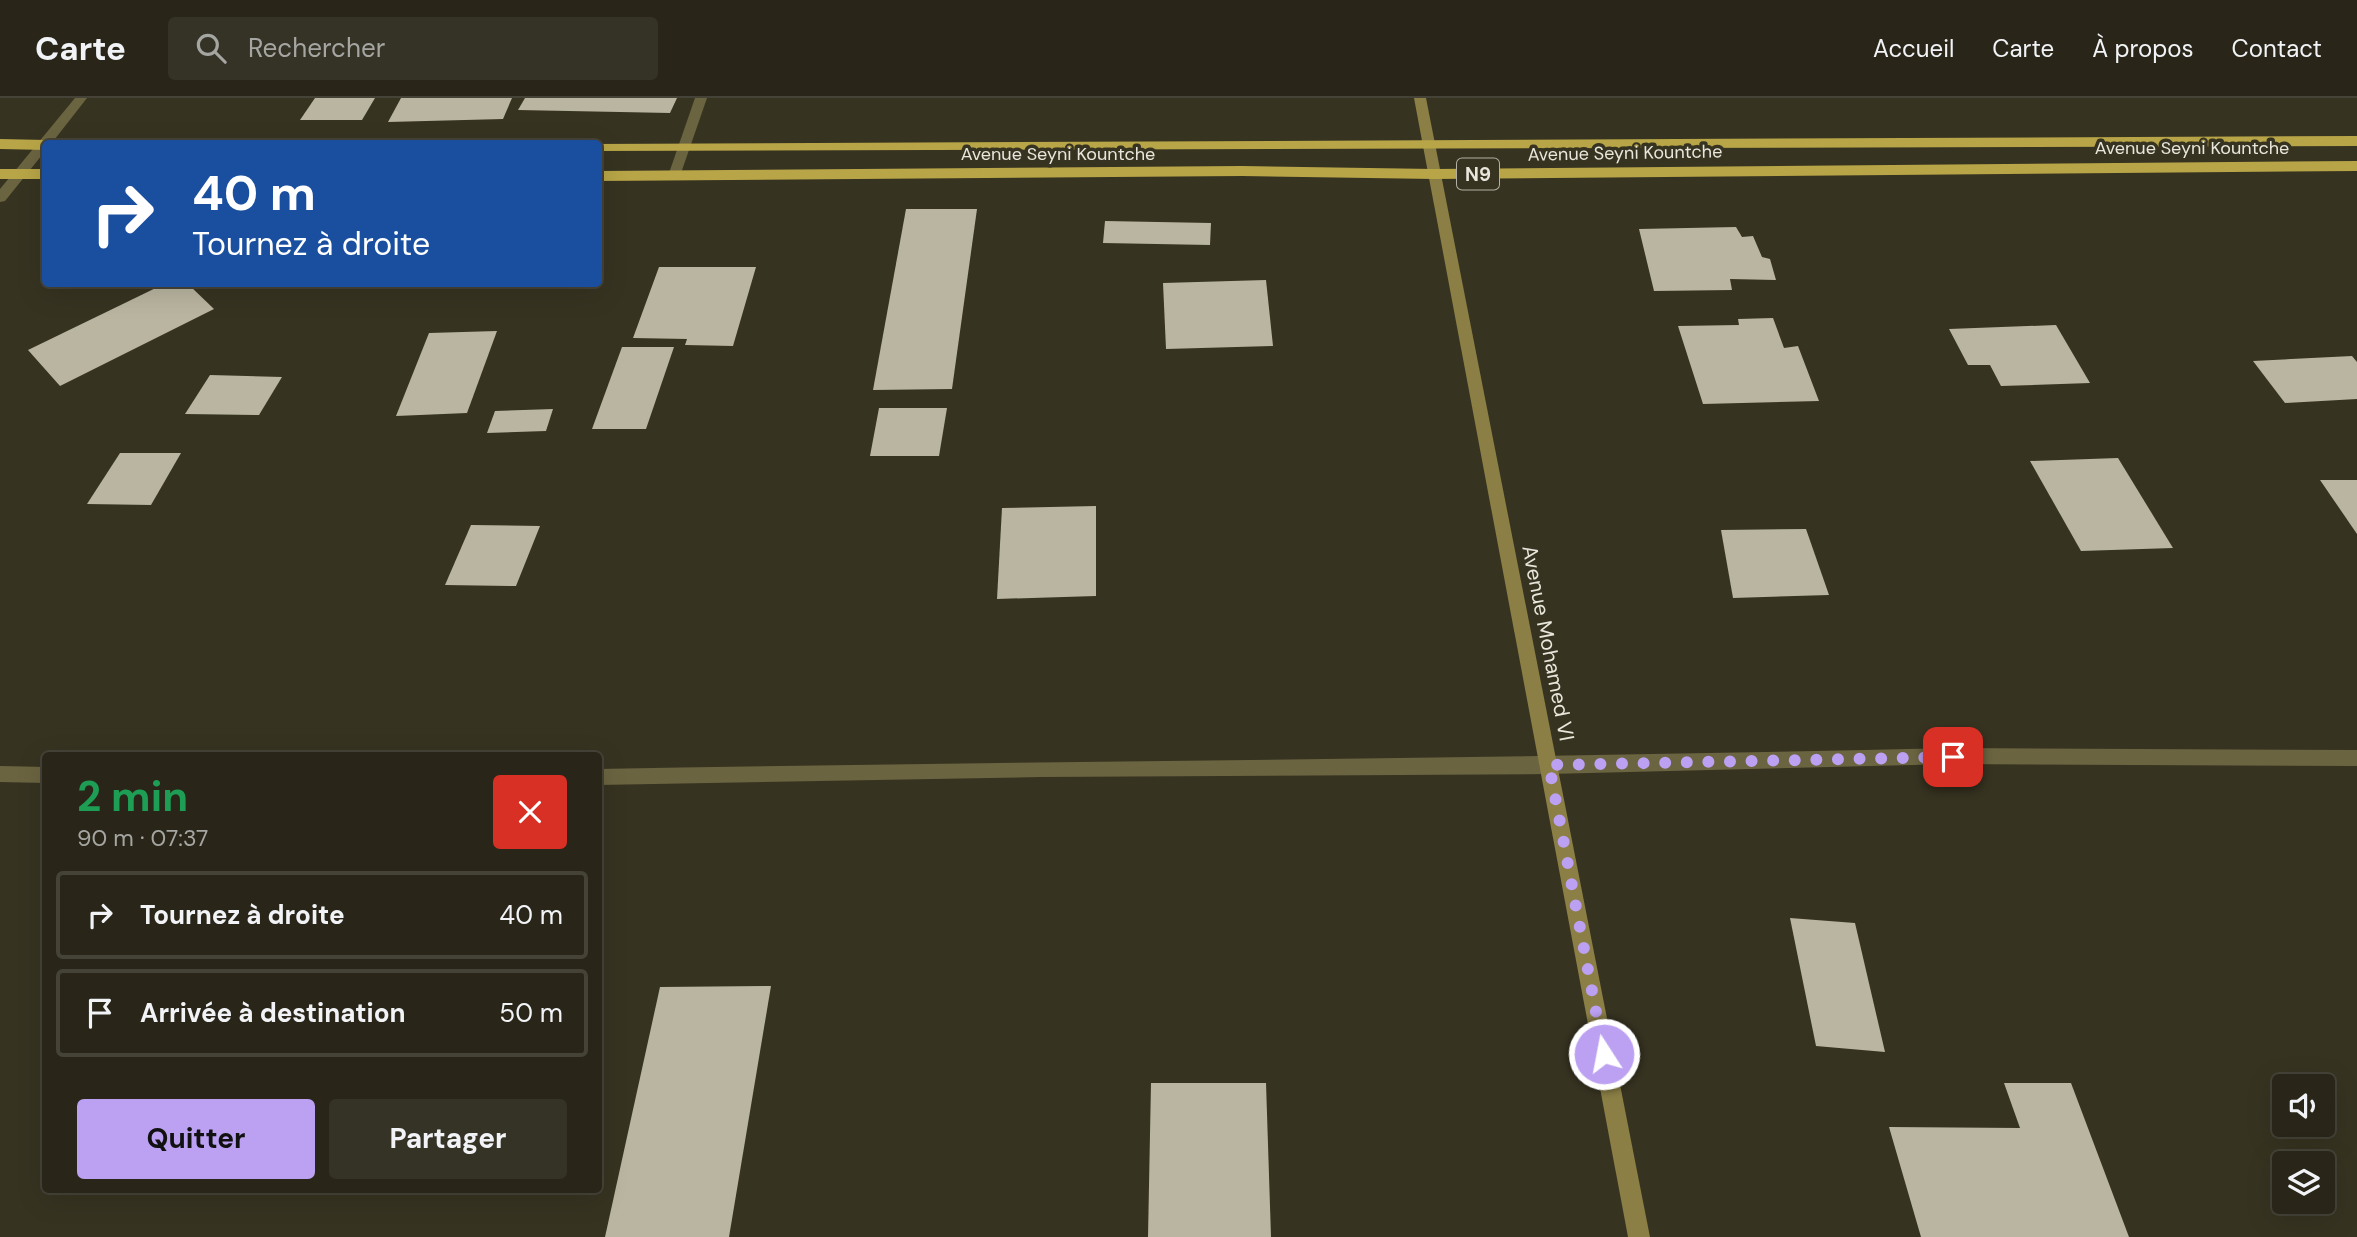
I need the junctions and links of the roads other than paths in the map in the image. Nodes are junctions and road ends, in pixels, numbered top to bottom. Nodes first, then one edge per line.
1 (81, 98) edge
2 (701, 98) edge
3 (1420, 98) edge
4 (48, 140) edge
5 (2357, 141) edge
6 (1428, 142) junction
7 (1856, 142) junction
8 (0, 144) edge
9 (42, 145) edge
10 (602, 146) edge
11 (683, 146) junction
12 (42, 147) edge
13 (2357, 166) edge
14 (1866, 169) junction
15 (0, 174) edge
16 (20, 174) junction
17 (42, 174) edge
18 (1434, 174) junction
19 (602, 176) edge
20 (674, 176) junction
21 (0, 198) edge
22 (2357, 758) edge
23 (1549, 765) junction
24 (0, 774) edge
25 (42, 775) edge
26 (602, 777) edge
27 (1639, 1237) edge

1 - 4 street
2 - 11 street
3 - 6 street, Avenue Mohamed VI
5 - 7 highway, Avenue Seyni Kountche / N9
6 - 7 highway, Avenue Seyni Kountche / N9
6 - 11 highway, Avenue Seyni Kountche / N9
6 - 18 street, Avenue Mohamed VI
7 - 14 highway
8 - 9 highway
10 - 11 highway, Avenue Seyni Kountche / N9
11 - 20 street
12 - 16 street
13 - 14 highway, Avenue Seyni Kountche / N9
14 - 18 highway, Avenue Seyni Kountche / N9
15 - 16 highway
16 - 17 highway
16 - 21 street
18 - 20 highway, Avenue Seyni Kountche / N9
18 - 23 street, Avenue Mohamed VI
19 - 20 highway, Avenue Seyni Kountche / N9
22 - 23 street
23 - 26 street
23 - 27 street, Avenue Mohamed VI
24 - 25 street

